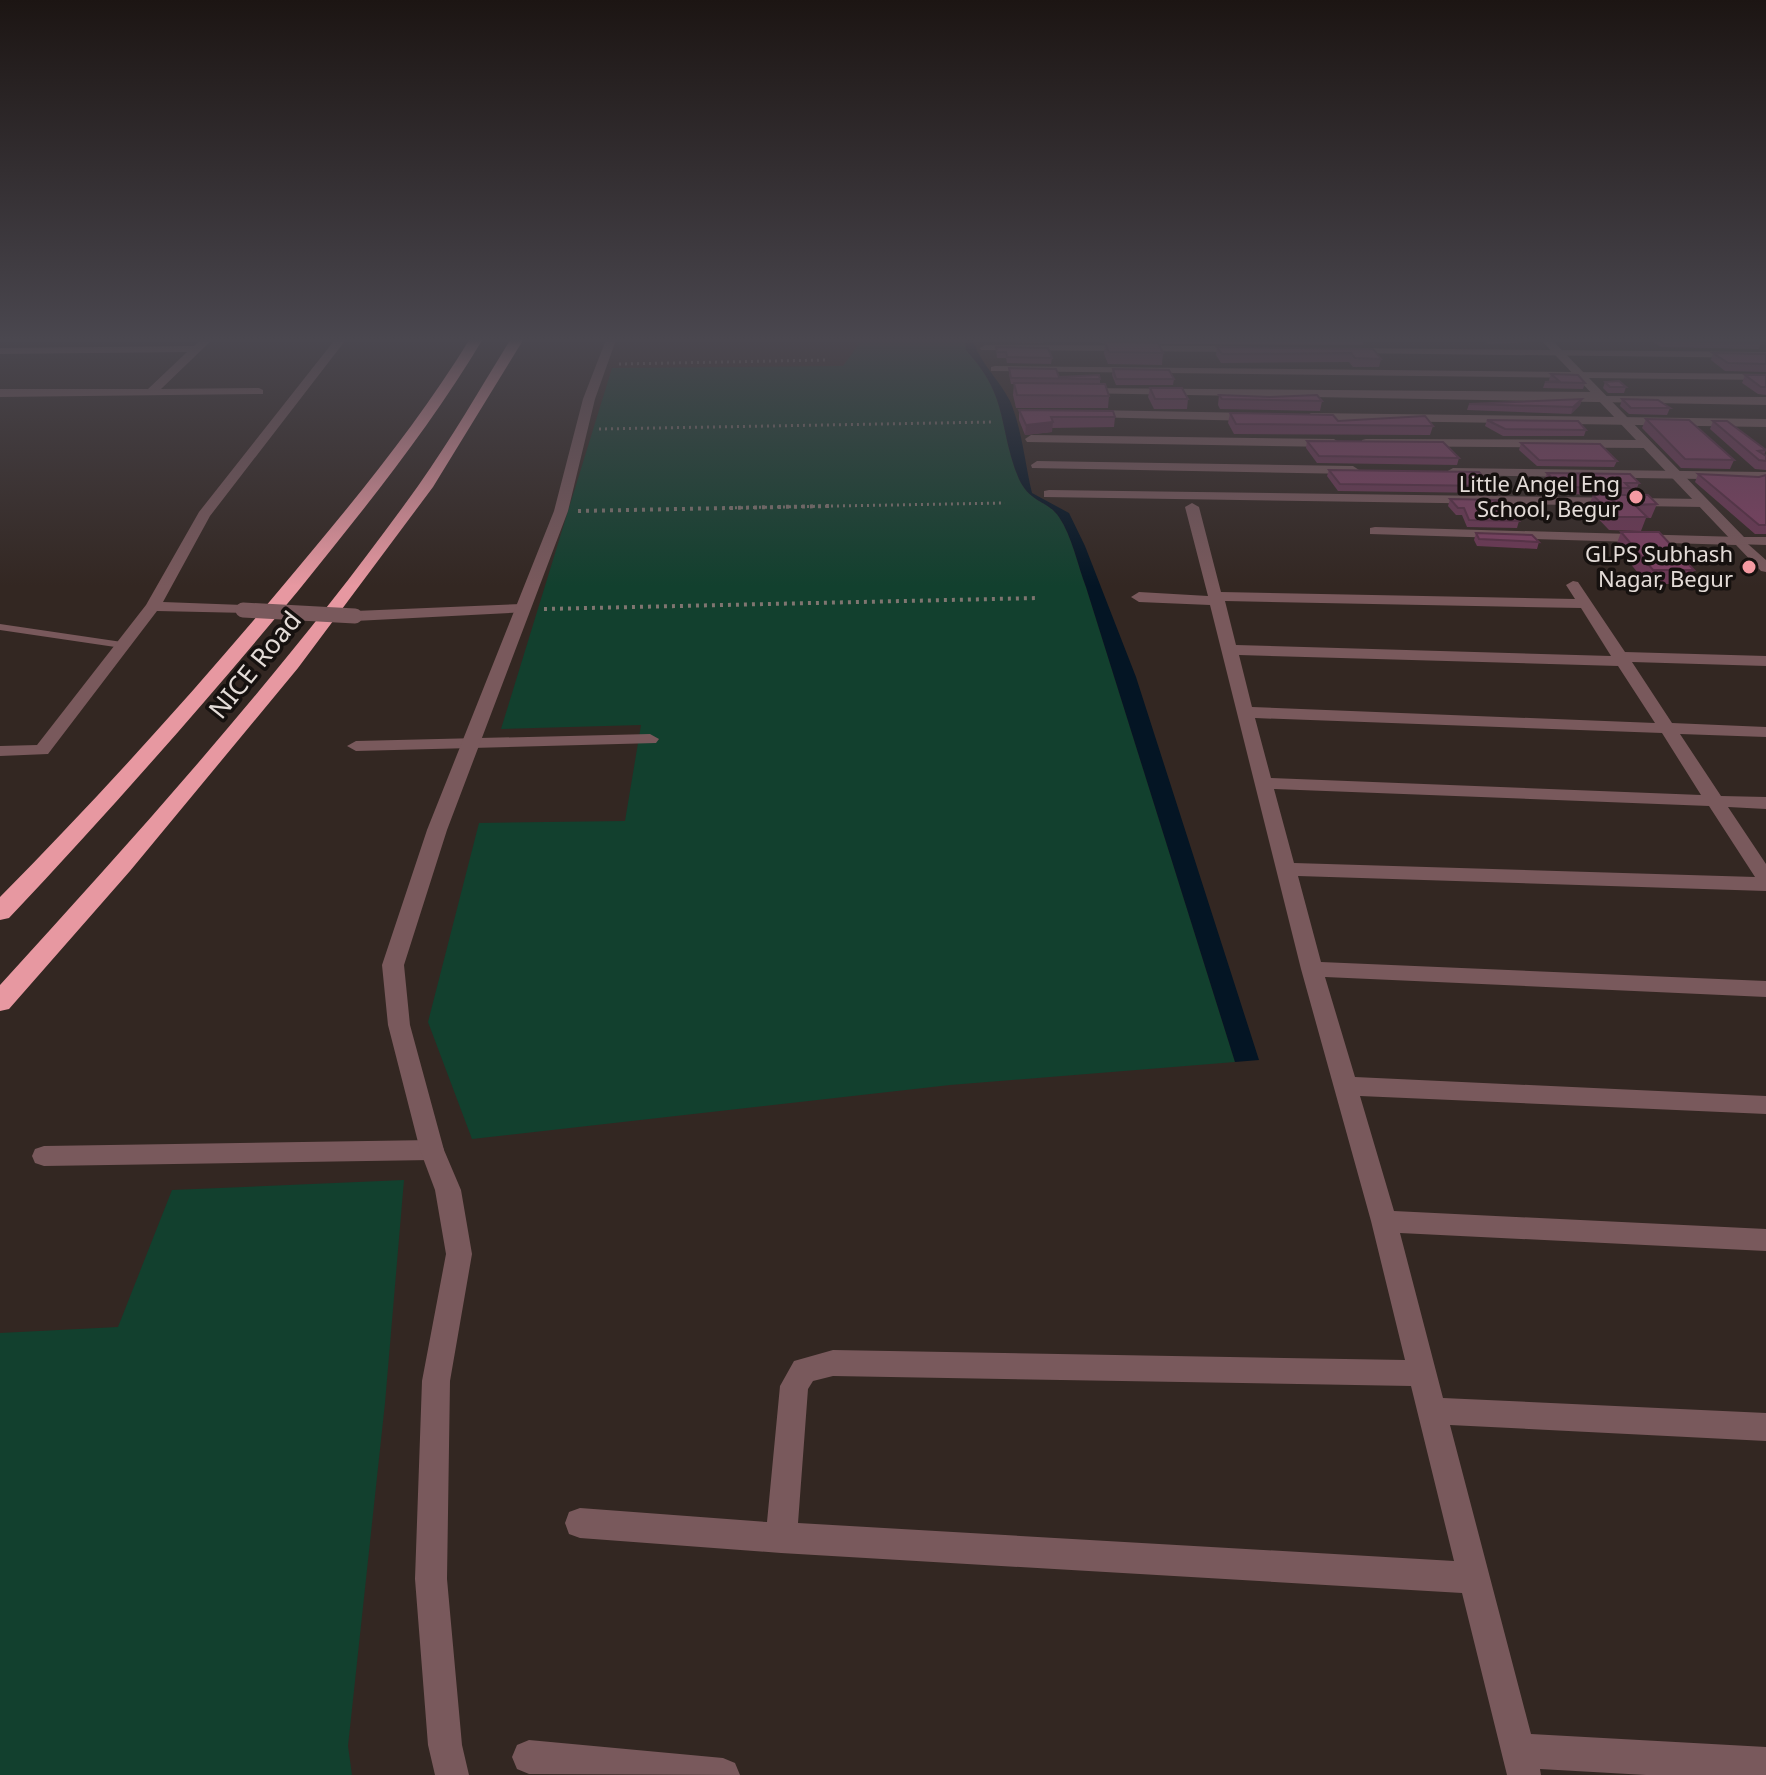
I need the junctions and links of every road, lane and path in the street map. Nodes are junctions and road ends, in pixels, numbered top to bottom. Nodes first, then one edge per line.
1 (278, 420) edge
2 (422, 420) edge
3 (467, 420) edge
4 (585, 420) edge
5 (1527, 420) edge
6 (1624, 421) junction
7 (1689, 421) junction
8 (994, 422) dead end
9 (1760, 423) edge
10 (582, 429) junction
11 (1285, 430) edge
12 (1766, 433) edge
13 (1031, 439) edge
14 (1710, 439) edge
15 (1292, 442) junction
16 (1646, 444) junction
17 (1730, 458) edge
18 (1037, 465) dead end
19 (1308, 470) junction
20 (1369, 471) edge
21 (1430, 471) edge
22 (1676, 475) junction
23 (1751, 476) junction
24 (1766, 476) edge
25 (1766, 490) edge
26 (1049, 494) dead end
27 (1324, 498) junction
28 (1005, 503) dead end
29 (1703, 503) junction
30 (1192, 507) dead end
31 (561, 511) junction
32 (1375, 531) dead end
33 (1740, 541) junction
34 (1766, 541) edge
35 (1766, 568) edge
36 (1573, 585) dead end
37 (1139, 597) dead end
38 (1038, 598) dead end
39 (1216, 599) junction
40 (1586, 604) junction
41 (153, 606) junction
42 (522, 609) junction
43 (0, 627) edge
44 (122, 645) junction
45 (1229, 650) junction
46 (1622, 659) junction
47 (1766, 661) edge
48 (1244, 712) junction
49 (1666, 728) junction
50 (1766, 732) edge
51 (650, 739) dead end
52 (470, 744) junction
53 (356, 746) dead end
54 (0, 751) edge
55 (1264, 783) junction
56 (1715, 801) junction
57 (1766, 803) edge
58 (1286, 869) junction
59 (1766, 882) edge
60 (0, 912) edge
61 (1312, 969) junction
62 (1766, 989) edge
63 (0, 1002) edge
64 (1346, 1086) junction
65 (1766, 1105) edge
66 (432, 1150) junction
67 (44, 1156) dead end
68 (1384, 1221) junction
69 (1766, 1240) edge
70 (1422, 1373) junction
71 (1433, 1411) junction
72 (1766, 1427) edge
73 (580, 1523) dead end
74 (781, 1538) junction
75 (1475, 1578) junction
76 (529, 1757) dead end
77 (1521, 1763) edge
78 (1766, 1764) edge
79 (452, 1775) edge
80 (723, 1775) edge

1 - 41 street
2 - 60 highway, NICE Road
3 - 63 highway, NICE Road
4 - 10 street
5 - 6 street
6 - 7 street
6 - 16 street
7 - 9 street
7 - 14 street
8 - 10 path
9 - 12 street
10 - 31 street
11 - 15 street
13 - 15 street
15 - 16 street
15 - 19 street
16 - 22 street
17 - 23 street
18 - 19 street
19 - 20 street
19 - 27 street
21 - 22 street
22 - 23 street
22 - 29 street
23 - 24 street
23 - 25 street
26 - 27 street
27 - 29 street
28 - 31 path
29 - 33 street
30 - 39 street
31 - 42 street
32 - 33 street
33 - 34 street
33 - 35 street
36 - 40 street
37 - 39 street
38 - 42 path
39 - 40 street
39 - 45 street
40 - 46 street
41 - 42 street, bridge
41 - 44 street
42 - 52 street
43 - 44 lane
44 - 54 street
45 - 46 street
45 - 48 street
46 - 47 street
46 - 49 street
48 - 49 street
48 - 55 street
49 - 50 street
49 - 56 street
51 - 52 street
52 - 53 street
52 - 66 street
55 - 56 street
55 - 58 street
56 - 57 street
56 - 59 street
58 - 59 street
58 - 61 street
61 - 62 street
61 - 64 street
64 - 65 street
64 - 68 street
66 - 67 street
66 - 79 street
68 - 69 street
68 - 70 street
70 - 71 street
70 - 74 street
71 - 72 street
71 - 75 street
73 - 74 street
74 - 75 street
75 - 77 street
76 - 80 street
77 - 78 street

